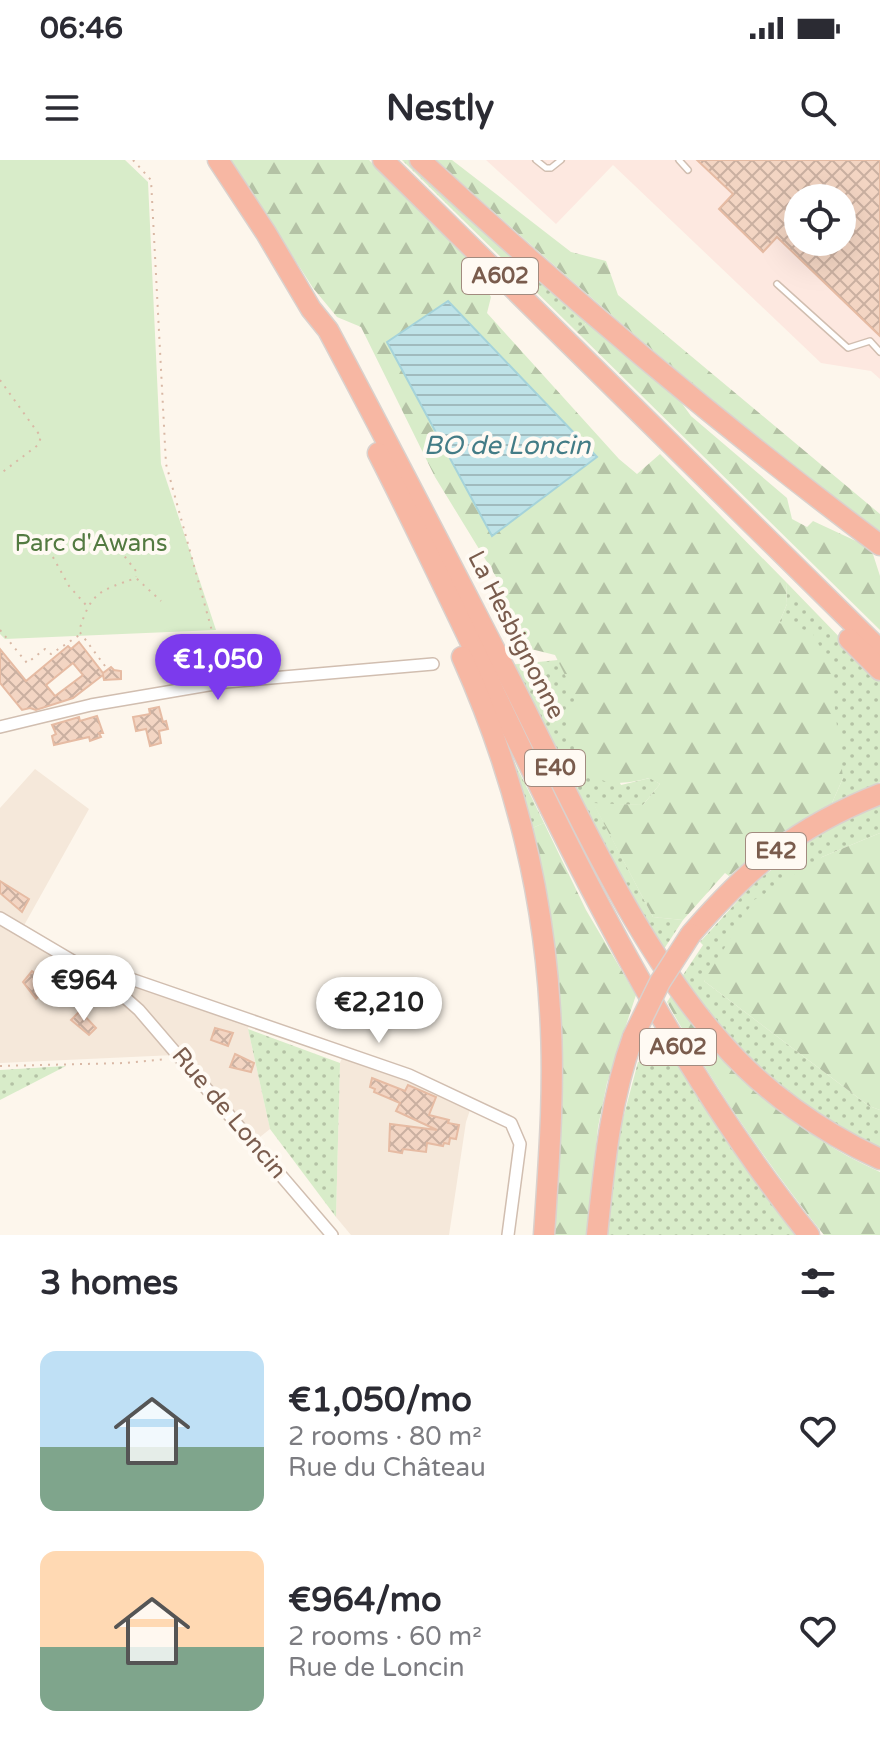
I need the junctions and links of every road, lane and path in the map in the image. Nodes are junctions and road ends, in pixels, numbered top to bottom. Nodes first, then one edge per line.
1 (133, 160) edge
2 (218, 160) edge
3 (383, 160) edge
4 (420, 160) edge
5 (536, 160) edge
6 (561, 160) edge
7 (679, 160) edge
8 (688, 170) dead end
9 (777, 284) dead end
10 (311, 309) junction
11 (880, 352) edge
12 (0, 380) edge
13 (616, 393) junction
14 (0, 474) edge
15 (115, 544) dead end
16 (880, 545) edge
17 (49, 550) dead end
18 (428, 556) junction
19 (136, 578) junction
20 (161, 601) dead end
21 (87, 605) junction
22 (0, 630) edge
23 (81, 634) junction
24 (880, 650) edge
25 (433, 664) dead end
26 (105, 666) dead end
27 (880, 670) edge
28 (226, 682) junction
29 (0, 727) edge
30 (880, 794) edge
31 (0, 918) edge
32 (105, 980) junction
33 (180, 1055) junction
34 (0, 1066) edge
35 (880, 1159) edge
36 (332, 1235) edge
37 (508, 1235) edge
38 (544, 1235) edge
39 (597, 1235) edge
40 (809, 1235) edge

1 - 28 path
2 - 10 highway, La Hesbignonne / E40
3 - 13 highway, A602
4 - 16 highway
5 - 6 lane
7 - 8 lane
9 - 11 lane
10 - 18 highway
10 - 35 highway, La Hesbignonne / E40
12 - 14 path
13 - 24 highway, A602
13 - 27 highway
15 - 19 path
17 - 21 path
18 - 38 highway
18 - 40 highway, A602
19 - 20 path
19 - 21 path
21 - 23 path
22 - 23 path
23 - 26 path
25 - 28 street
28 - 29 street
30 - 39 highway, E42, bridge
31 - 32 street, Rue de Loncin
32 - 33 street, Rue de Loncin
32 - 37 street
33 - 34 path
33 - 36 street, Rue de Loncin

